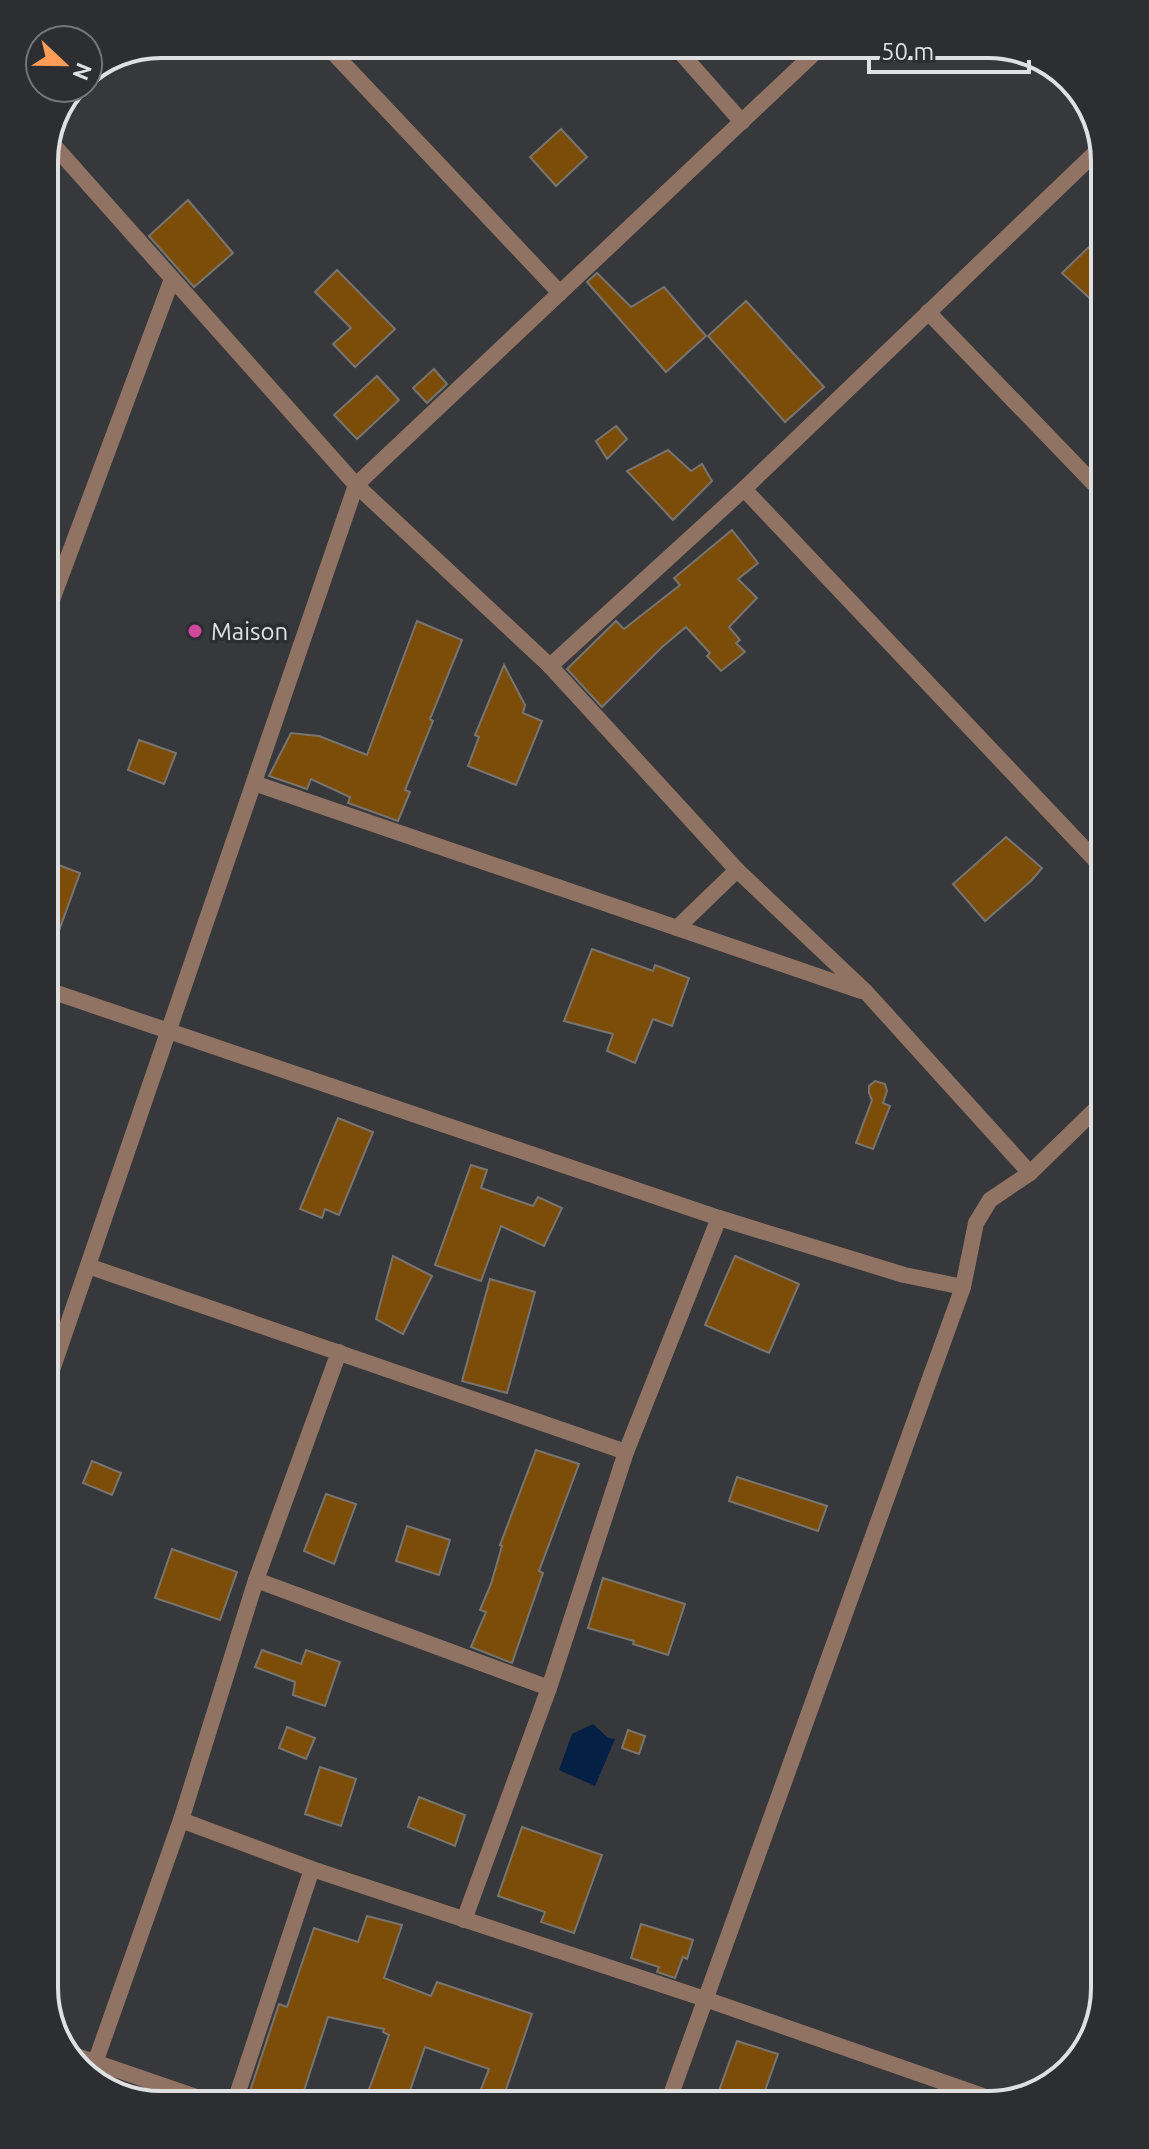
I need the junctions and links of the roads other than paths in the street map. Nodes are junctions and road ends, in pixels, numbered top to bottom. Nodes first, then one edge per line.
1 (338, 58) edge
2 (685, 58) edge
3 (809, 58) edge
4 (742, 122) junction
5 (59, 151) edge
6 (1091, 157) edge
7 (172, 279) junction
8 (560, 293) junction
9 (928, 312) junction
10 (1091, 481) edge
11 (356, 485) junction
12 (744, 489) junction
13 (58, 584) edge
14 (550, 666) junction
15 (254, 783) junction
16 (1091, 855) edge
17 (737, 870) junction
18 (677, 928) junction
19 (866, 992) junction
20 (58, 993) edge
21 (168, 1031) junction
22 (1091, 1114) edge
23 (1030, 1173) junction
24 (719, 1218) junction
25 (88, 1266) junction
26 (963, 1287) junction
27 (339, 1352) junction
28 (58, 1353) edge
29 (626, 1452) junction
30 (256, 1580) junction
31 (549, 1688) junction
32 (181, 1820) junction
33 (312, 1869) junction
34 (464, 1920) junction
35 (705, 1999) junction
36 (87, 2060) edge
37 (95, 2063) junction
38 (178, 2091) edge
39 (238, 2091) edge
40 (672, 2091) edge
41 (969, 2091) edge

1 - 8 street
2 - 4 street
3 - 4 street
4 - 8 street
5 - 7 street
6 - 9 street
7 - 11 street
7 - 13 street
8 - 11 street
9 - 10 street
9 - 12 street
11 - 14 street
11 - 15 street
12 - 14 street
12 - 16 street
14 - 17 street
15 - 18 street
15 - 21 street
17 - 18 street
17 - 19 street
18 - 19 street
19 - 23 street
20 - 21 street
21 - 24 street
21 - 25 street
22 - 23 street
23 - 26 street
24 - 26 street
24 - 29 street
25 - 27 street
25 - 28 street
26 - 35 street
27 - 29 street
27 - 30 street
29 - 31 street
30 - 31 street
30 - 32 street
31 - 34 street
32 - 33 street
32 - 37 street
33 - 34 street
33 - 39 street
34 - 35 street
35 - 40 street
35 - 41 street
36 - 37 street
37 - 38 street

